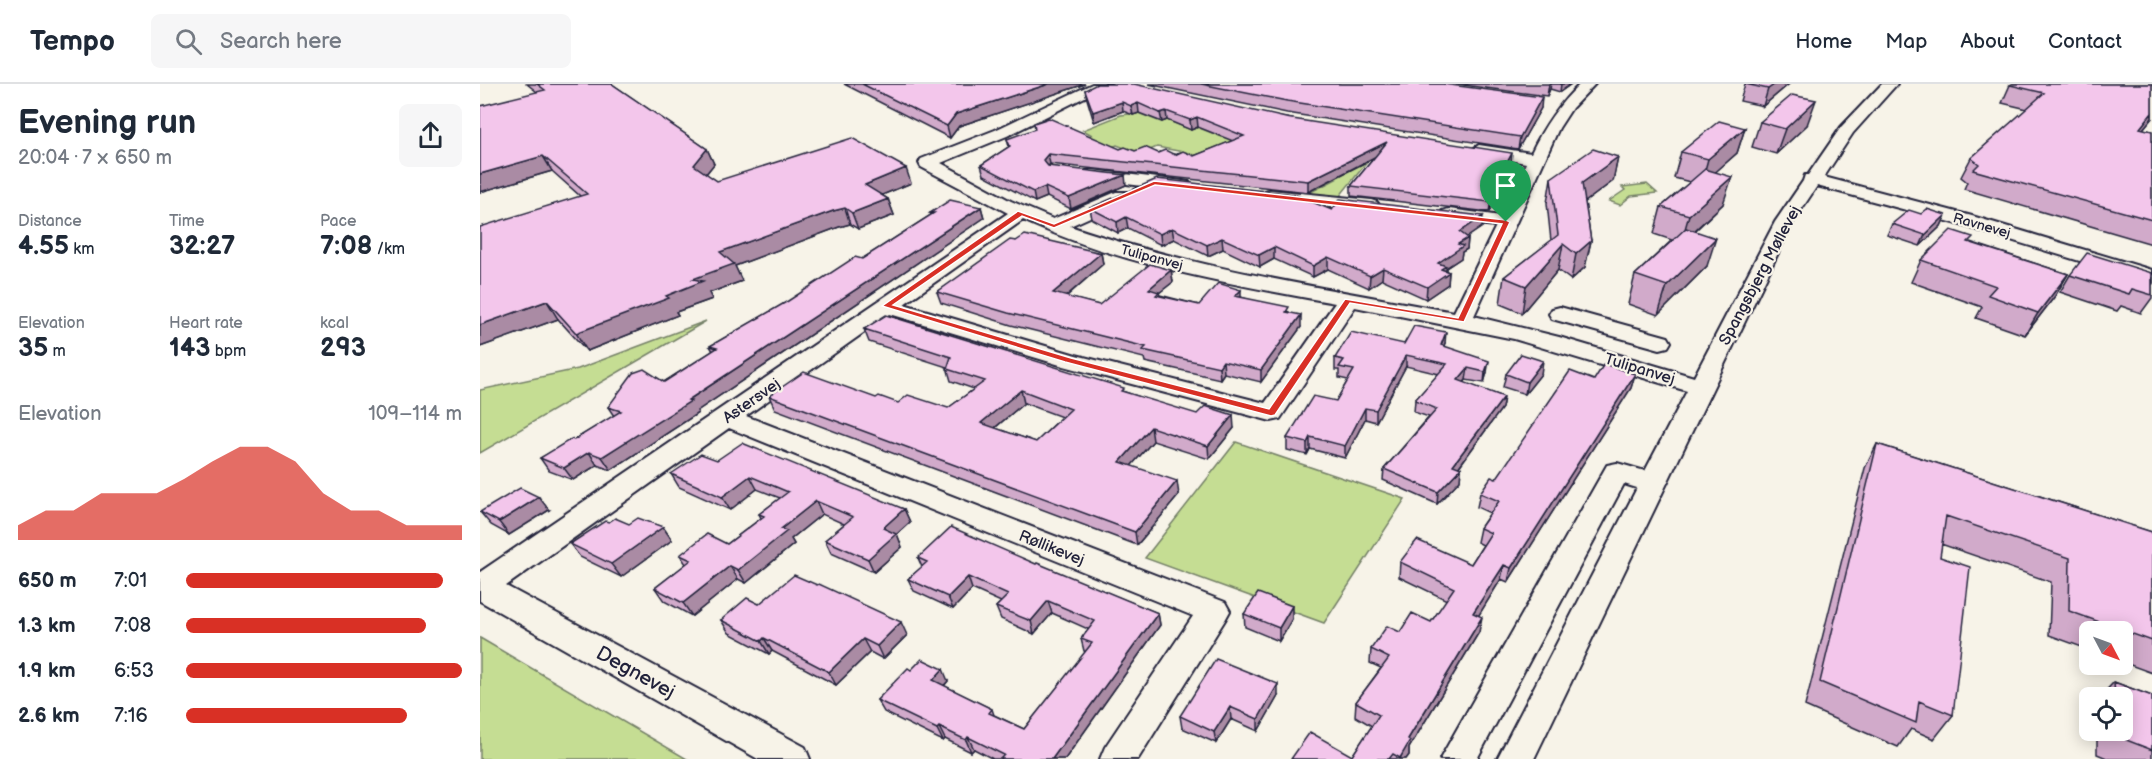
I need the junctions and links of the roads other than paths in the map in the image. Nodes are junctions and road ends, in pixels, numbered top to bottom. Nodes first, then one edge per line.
1 (1104, 84) edge
2 (1588, 84) edge
3 (1890, 84) edge
4 (1466, 148) edge
5 (1536, 159) junction
6 (1078, 173) edge
7 (1811, 179) junction
8 (1154, 183) junction
9 (1202, 188) edge
10 (1250, 193) edge
11 (1390, 208) edge
12 (1021, 213) junction
13 (1437, 214) edge
14 (1506, 222) junction
15 (1054, 226) junction
16 (2152, 277) edge
17 (1348, 301) junction
18 (886, 306) junction
19 (1560, 314) dead end
20 (1461, 321) junction
21 (1594, 323) junction
22 (1660, 342) dead end
23 (1580, 349) junction
24 (1701, 387) junction
25 (726, 417) junction
26 (1653, 483) junction
27 (481, 586) edge
28 (792, 759) edge
29 (1118, 759) edge
30 (1458, 759) edge
31 (1515, 759) edge

1 - 12 street, Tulipanvej
2 - 5 street
3 - 7 street, Spangsbjerg Møllevej
4 - 5 street
5 - 14 street
6 - 8 street
7 - 16 street, Ravnevej
7 - 24 street, Spangsbjerg Møllevej
8 - 9 street
8 - 15 street
10 - 11 street
12 - 15 street, Tulipanvej
12 - 18 street, Astersvej
13 - 14 street
14 - 20 street
15 - 17 street, Tulipanvej
17 - 18 street
17 - 20 street, Tulipanvej
18 - 25 street, Astersvej
19 - 21 street, Tulipanvej
20 - 23 street, Tulipanvej
21 - 22 street, Tulipanvej
21 - 23 street, Tulipanvej
23 - 24 street, Tulipanvej
24 - 26 street, Spangsbjerg Møllevej
25 - 27 street, Astersvej
25 - 29 street, Røllikevej
26 - 30 street
26 - 31 street, Spangsbjerg Møllevej
27 - 28 street, Degnevej

